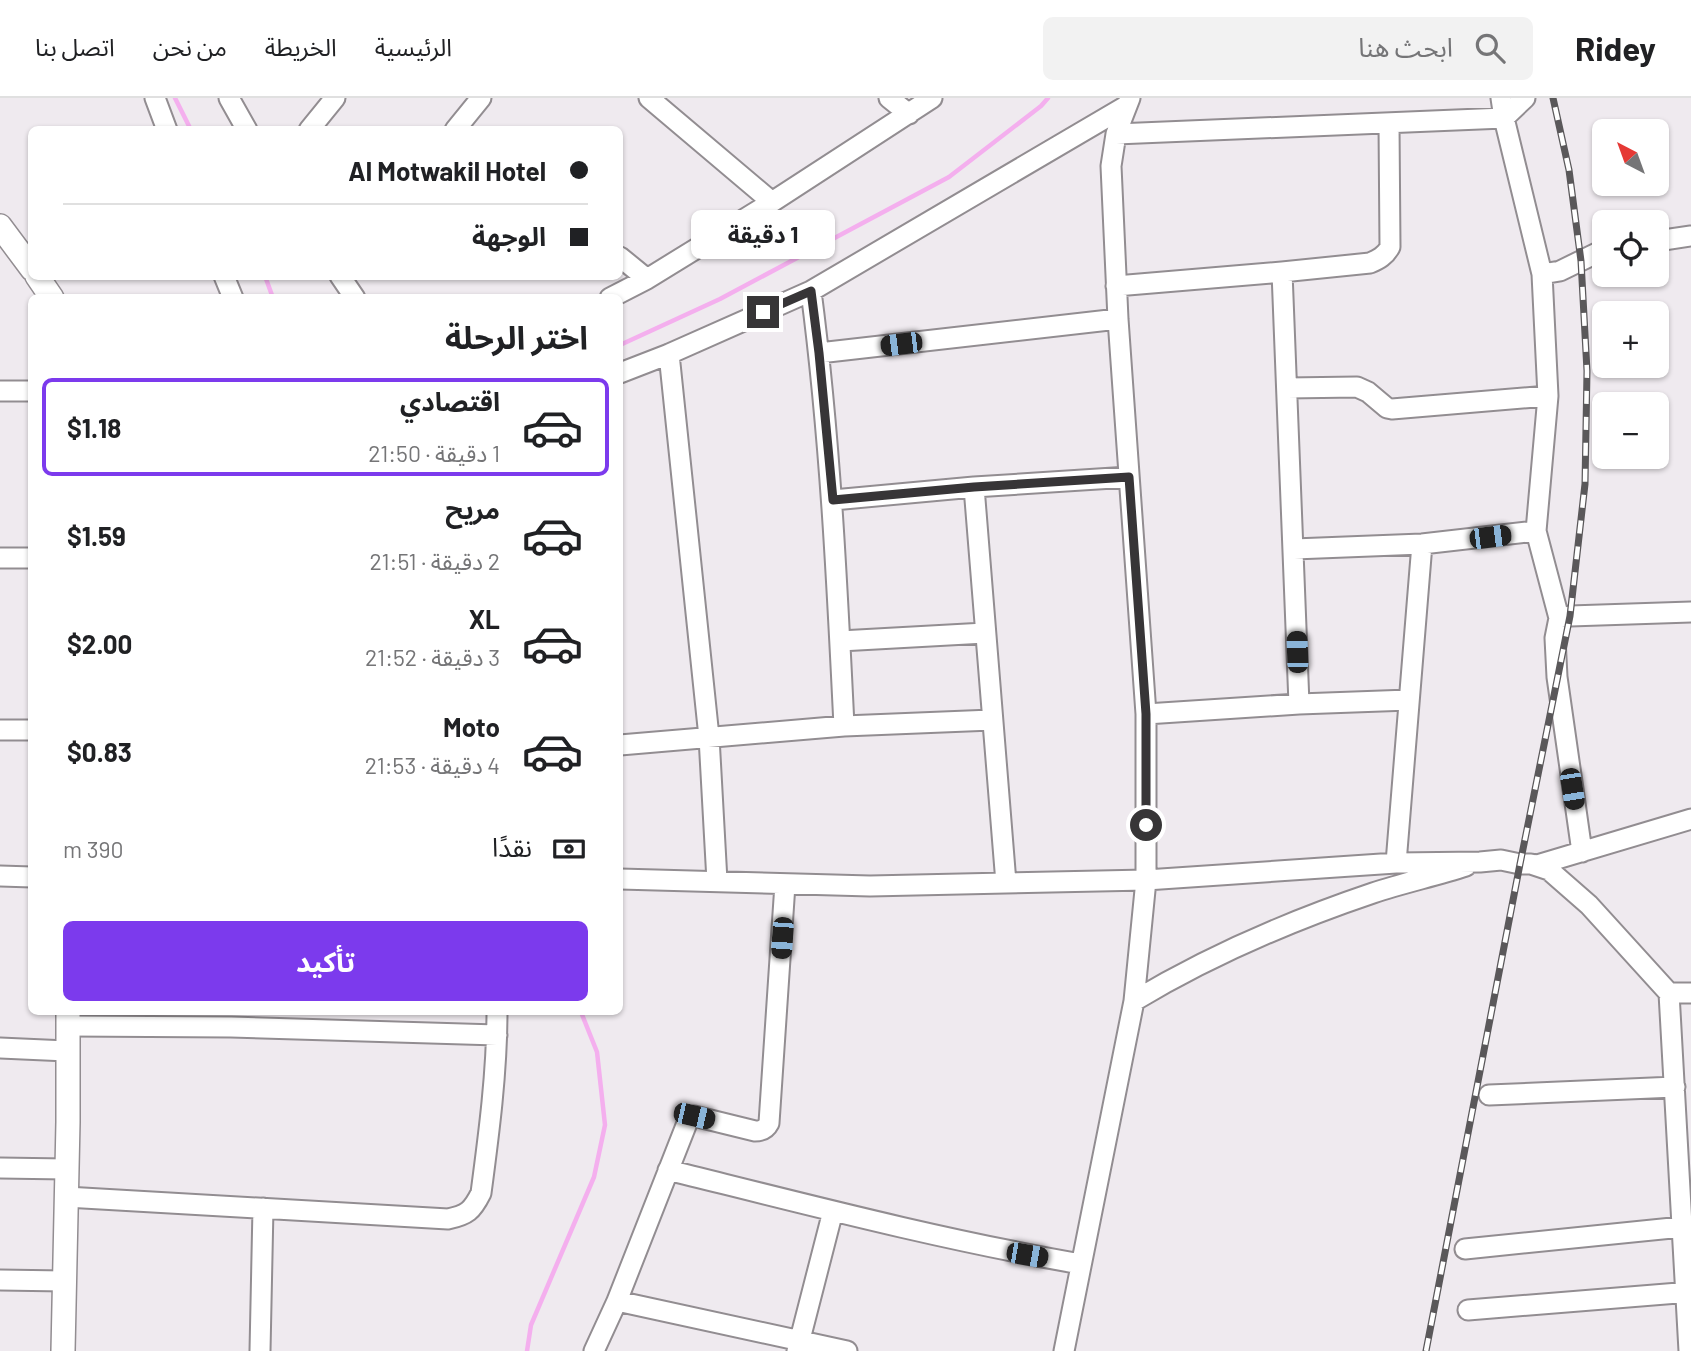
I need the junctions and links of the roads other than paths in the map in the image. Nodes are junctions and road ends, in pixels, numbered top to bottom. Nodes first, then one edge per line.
1 (155, 98) edge
2 (229, 98) edge
3 (335, 98) edge
4 (481, 98) edge
5 (649, 98) edge
6 (889, 98) edge
7 (1502, 98) edge
8 (1525, 98) edge
9 (1128, 102) edge
10 (922, 104) edge
11 (1504, 118) junction
12 (1389, 124) junction
13 (166, 126) edge
14 (245, 126) edge
15 (312, 126) edge
16 (458, 126) edge
17 (1116, 134) junction
18 (772, 202) junction
19 (10, 236) edge
20 (1691, 236) edge
21 (1669, 239) edge
22 (1592, 255) edge
23 (623, 259) edge
24 (28, 263) edge
25 (1282, 272) junction
26 (1542, 274) junction
27 (647, 279) junction
28 (1116, 286) junction
29 (811, 291) junction
30 (618, 294) edge
31 (1118, 319) junction
32 (819, 353) junction
33 (668, 354) junction
34 (623, 372) edge
35 (1287, 388) junction
36 (0, 391) edge
37 (28, 391) edge
38 (1548, 396) junction
39 (1129, 477) junction
40 (974, 487) junction
41 (833, 500) junction
42 (1536, 531) junction
43 (1422, 544) junction
44 (1294, 549) junction
45 (0, 558) edge
46 (28, 558) edge
47 (1691, 612) edge
48 (1559, 618) junction
49 (985, 633) junction
50 (840, 642) junction
51 (1409, 700) junction
52 (1299, 704) junction
53 (1146, 714) junction
54 (992, 720) junction
55 (844, 726) junction
56 (0, 730) edge
57 (28, 730) edge
58 (709, 737) junction
59 (623, 745) edge
60 (1691, 819) edge
61 (1582, 852) junction
62 (1480, 862) junction
63 (1396, 863) junction
64 (1537, 865) junction
65 (0, 876) edge
66 (28, 877) edge
67 (623, 879) edge
68 (1146, 880) junction
69 (717, 881) junction
70 (1006, 883) junction
71 (785, 884) junction
72 (1669, 993) junction
73 (1691, 993) edge
74 (1134, 1001) junction
75 (497, 1015) edge
76 (68, 1019) edge
77 (497, 1035) junction
78 (0, 1048) edge
79 (67, 1051) junction
80 (1675, 1087) junction
81 (1489, 1096) dead end
82 (0, 1168) edge
83 (66, 1169) junction
84 (668, 1170) junction
85 (66, 1197) junction
86 (263, 1208) junction
87 (833, 1211) junction
88 (1682, 1227) junction
89 (1465, 1249) dead end
90 (1081, 1264) junction
91 (0, 1280) edge
92 (64, 1280) junction
93 (1688, 1292) edge
94 (617, 1301) junction
95 (1468, 1310) dead end
96 (798, 1346) edge
97 (63, 1351) edge
98 (260, 1351) edge
99 (594, 1351) edge
100 (847, 1351) edge
101 (1064, 1351) edge
102 (1689, 1351) edge

1 - 13 street
2 - 14 street
3 - 15 street
4 - 16 street
5 - 18 street
6 - 10 street
7 - 11 street
8 - 11 street
9 - 17 street
9 - 29 street
10 - 18 street
11 - 12 street
11 - 26 street
12 - 17 street
12 - 25 street
17 - 28 street
18 - 27 street
19 - 24 main road
20 - 21 street
22 - 26 street
23 - 27 street
25 - 28 street
25 - 35 street
26 - 38 street
27 - 30 street
28 - 31 street
29 - 32 street
29 - 33 street
31 - 32 street
31 - 39 street
32 - 41 street
33 - 34 street
33 - 58 street
35 - 38 street
35 - 44 street
36 - 37 street
38 - 42 street
39 - 40 street
39 - 53 street
40 - 41 street
40 - 49 street
41 - 50 street
42 - 43 street
42 - 48 street
43 - 44 street
43 - 51 street
44 - 52 street
45 - 46 street
47 - 48 street
48 - 61 street
49 - 50 street
49 - 54 street
50 - 55 street
51 - 52 street
51 - 63 street
52 - 53 street
53 - 68 street
54 - 55 street
54 - 70 street
55 - 58 street
56 - 57 street
58 - 59 street
58 - 69 street
60 - 61 street
61 - 64 street
62 - 63 street
62 - 64 street
62 - 74 street
63 - 68 street
64 - 72 street
65 - 66 street
67 - 69 street
68 - 70 street
68 - 74 street
69 - 71 street
70 - 71 street
71 - 84 street
72 - 73 street
72 - 80 street
74 - 90 street
75 - 77 street
76 - 77 street
76 - 79 main road
77 - 86 street
78 - 79 street
79 - 83 main road
80 - 81 street
80 - 88 street
82 - 83 street
83 - 85 main road
84 - 87 street
84 - 94 street
85 - 86 street
85 - 92 main road
86 - 98 street
87 - 90 street
87 - 96 street
88 - 89 street
88 - 93 street
90 - 101 street
91 - 92 street
92 - 97 main road
93 - 95 street
93 - 102 street
94 - 96 street
94 - 99 street
96 - 100 street

